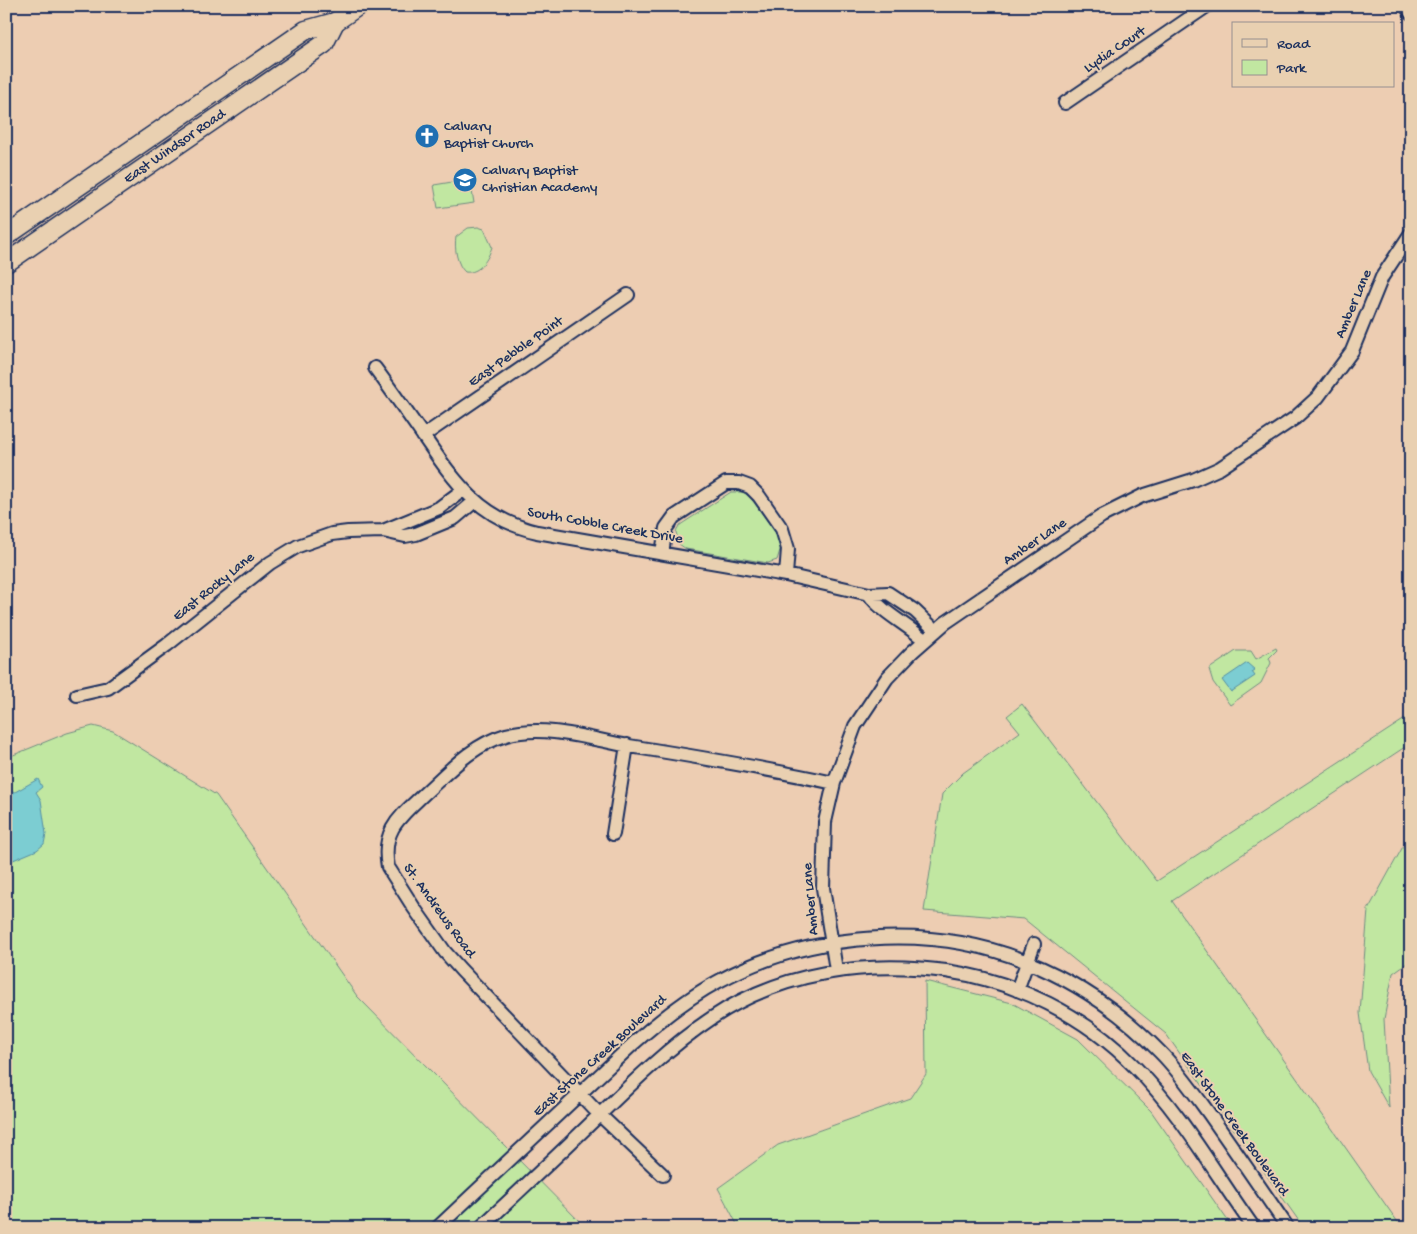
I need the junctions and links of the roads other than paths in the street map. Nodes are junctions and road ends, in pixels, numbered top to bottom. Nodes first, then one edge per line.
1 (358, 6) edge
2 (1207, 6) edge
3 (1406, 6) edge
4 (1411, 13) edge
5 (335, 22) junction
6 (1065, 103) dead end
7 (1411, 233) edge
8 (6, 236) edge
9 (6, 263) edge
10 (628, 295) dead end
11 (375, 368) dead end
12 (423, 436) junction
13 (463, 490) junction
14 (475, 501) junction
15 (382, 532) junction
16 (662, 552) junction
17 (786, 575) junction
18 (869, 594) junction
19 (936, 631) junction
20 (924, 640) junction
21 (77, 695) dead end
22 (627, 746) junction
23 (834, 783) junction
24 (612, 834) dead end
25 (831, 943) junction
26 (1034, 944) dead end
27 (1027, 962) junction
28 (836, 970) junction
29 (1017, 990) junction
30 (581, 1094) junction
31 (599, 1114) junction
32 (663, 1175) dead end
33 (437, 1228) edge
34 (480, 1228) edge
35 (1254, 1228) edge
36 (1288, 1228) edge

1 - 5 main road, East Windsor Road
2 - 6 street, Lydia Court
3 - 4 street
5 - 8 main road, East Windsor Road
5 - 9 main road, East Windsor Road
7 - 19 street, Amber Lane
10 - 12 street, East Pebble Point
11 - 12 street, South Cobble Creek Drive
12 - 13 street, South Cobble Creek Drive
13 - 14 street, South Cobble Creek Drive
13 - 15 street, East Rocky Lane
14 - 15 street, East Rocky Lane
14 - 16 street, South Cobble Creek Drive
15 - 21 street, East Rocky Lane
16 - 17 street, South Cobble Creek Drive
16 - 17 street
17 - 18 street, South Cobble Creek Drive
18 - 19 street, South Cobble Creek Drive
18 - 20 street
19 - 20 street, Amber Lane
20 - 23 street, Amber Lane
22 - 23 street, St. Andrews Road
22 - 24 street
22 - 30 street, St. Andrews Road
23 - 25 street, Amber Lane
25 - 27 street, East Stone Creek Boulevard
25 - 28 street, Amber Lane
25 - 30 street, East Stone Creek Boulevard
26 - 27 street
27 - 29 street
27 - 36 street, East Stone Creek Boulevard
28 - 29 street
28 - 31 street
29 - 35 street
30 - 31 street, St. Andrews Road
30 - 33 street, East Stone Creek Boulevard
31 - 32 street, St. Andrews Road
31 - 34 street

